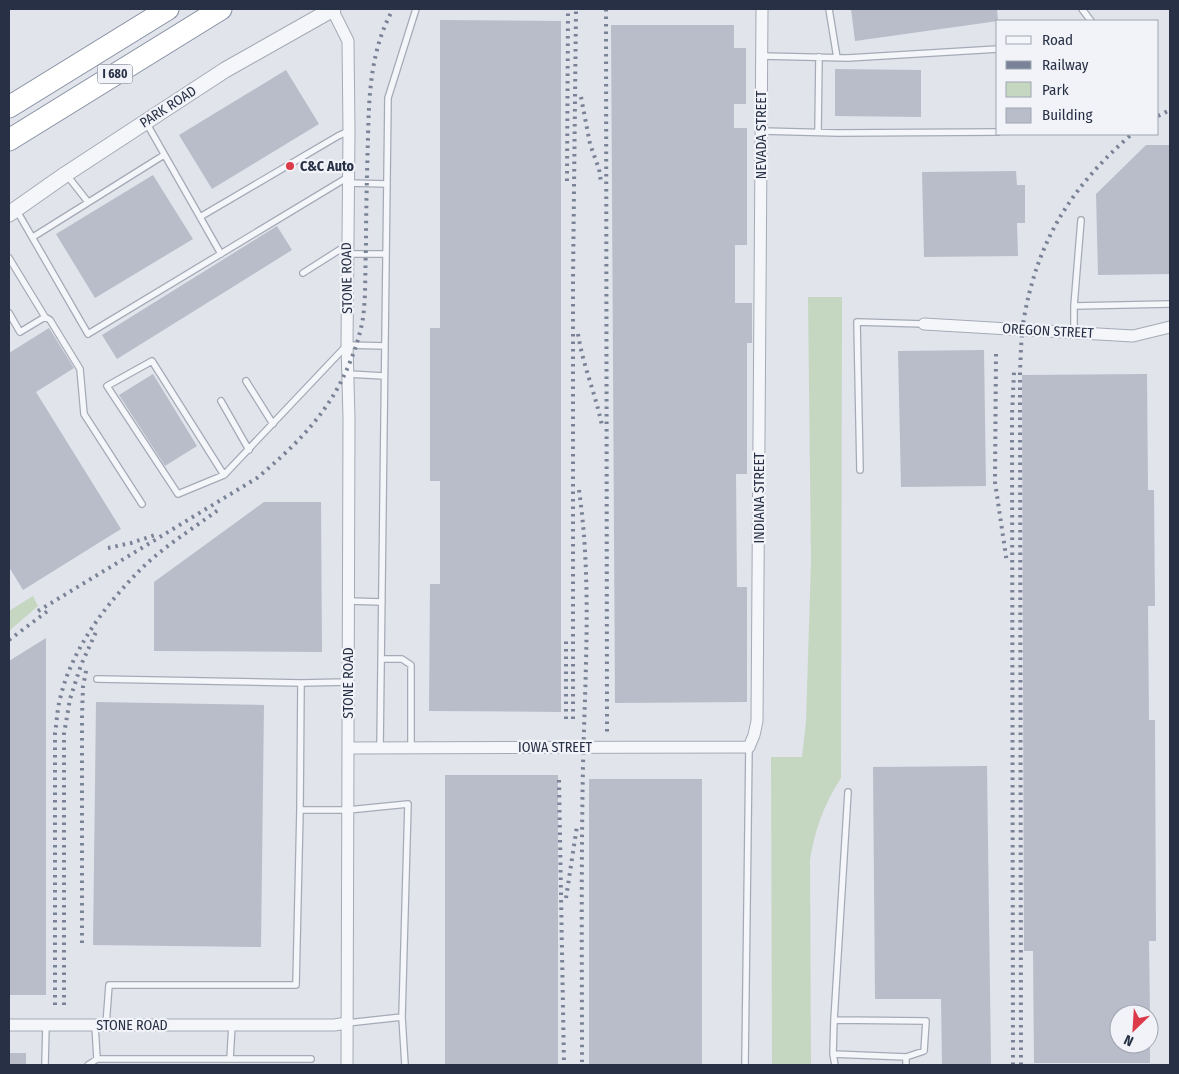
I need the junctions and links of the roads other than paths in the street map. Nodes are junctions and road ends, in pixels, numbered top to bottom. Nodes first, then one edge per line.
1 (168, 9) edge
2 (221, 9) edge
3 (332, 9) edge
4 (416, 9) edge
5 (762, 9) edge
6 (829, 9) edge
7 (1082, 9) edge
8 (1090, 20) edge
9 (996, 49) edge
10 (762, 56) junction
11 (819, 57) junction
12 (837, 58) junction
13 (9, 107) edge
14 (146, 122) junction
15 (349, 131) junction
16 (761, 131) junction
17 (818, 132) junction
18 (996, 132) edge
19 (9, 140) edge
20 (164, 155) junction
21 (66, 174) junction
22 (348, 180) junction
23 (387, 184) junction
24 (88, 202) junction
25 (12, 212) edge
26 (200, 217) junction
27 (1081, 220) dead end
28 (33, 237) junction
29 (347, 250) junction
30 (221, 254) junction
31 (386, 254) junction
32 (9, 258) edge
33 (760, 261) joint
34 (303, 272) dead end
35 (1170, 304) edge
36 (1074, 306) junction
37 (9, 313) edge
38 (45, 317) junction
39 (924, 324) joint
40 (1170, 327) edge
41 (1074, 333) junction
42 (347, 345) junction
43 (385, 346) junction
44 (348, 374) junction
45 (384, 376) junction
46 (246, 381) dead end
47 (221, 401) dead end
48 (273, 424) junction
49 (249, 450) junction
50 (860, 470) dead end
51 (224, 475) junction
52 (142, 504) dead end
53 (349, 601) junction
54 (382, 602) junction
55 (381, 659) junction
56 (97, 679) dead end
57 (348, 682) junction
58 (301, 683) junction
59 (749, 747) junction
60 (348, 748) junction
61 (380, 748) junction
62 (410, 748) junction
63 (848, 792) dead end
64 (300, 810) junction
65 (348, 810) junction
66 (402, 1017) junction
67 (834, 1020) junction
68 (347, 1022) junction
69 (46, 1024) junction
70 (9, 1025) edge
71 (100, 1025) junction
72 (232, 1025) junction
73 (833, 1054) junction
74 (906, 1058) junction
75 (97, 1059) junction
76 (230, 1059) junction
77 (311, 1059) dead end
78 (45, 1065) edge
79 (88, 1065) edge
80 (347, 1065) edge
81 (405, 1065) edge
82 (744, 1065) edge
83 (835, 1065) edge
84 (906, 1065) edge

1 - 13 highway, I 680
2 - 19 highway, I 680
3 - 14 street, PARK ROAD
3 - 15 street, STONE ROAD
4 - 23 lane
5 - 10 street, NEVADA STREET
6 - 12 lane
7 - 8 lane
9 - 12 lane
10 - 11 lane
10 - 16 street, NEVADA STREET
11 - 12 lane
11 - 17 lane
14 - 20 lane
14 - 21 street, PARK ROAD
15 - 22 street, STONE ROAD
15 - 26 lane
16 - 17 lane
16 - 33 street, NEVADA STREET
17 - 18 lane
20 - 24 lane
20 - 26 lane
21 - 24 lane
21 - 25 street, PARK ROAD
22 - 23 lane
22 - 29 street, STONE ROAD
22 - 30 lane
23 - 31 lane
24 - 28 lane
25 - 28 lane
26 - 30 lane
27 - 36 lane
28 - 30 lane
29 - 31 lane
29 - 34 lane
29 - 42 street, STONE ROAD
31 - 43 lane
32 - 38 lane
33 - 59 street, INDIANA STREET
35 - 36 lane
36 - 41 lane
37 - 38 lane
38 - 52 lane
39 - 41 street, OREGON STREET
39 - 50 lane
40 - 41 street, OREGON STREET
42 - 43 lane
42 - 44 street, STONE ROAD
42 - 48 lane
43 - 45 lane
44 - 45 lane
44 - 53 street, STONE ROAD
45 - 54 lane
46 - 48 lane
47 - 49 lane
48 - 49 lane
49 - 51 lane
51 - 51 lane
53 - 54 lane
53 - 57 street, STONE ROAD
54 - 55 lane
55 - 61 lane
55 - 62 lane
56 - 58 lane
57 - 58 lane
57 - 60 street, STONE ROAD
58 - 64 lane
59 - 62 street, IOWA STREET
59 - 82 lane
60 - 61 street, IOWA STREET
60 - 65 street, STONE ROAD
61 - 62 street, IOWA STREET
63 - 67 lane
64 - 65 lane
64 - 71 lane
65 - 66 lane
65 - 68 street, STONE ROAD
66 - 68 lane
66 - 81 lane
67 - 73 lane
67 - 74 lane
68 - 72 street, STONE ROAD
68 - 80 street
69 - 70 street, STONE ROAD
69 - 71 street, STONE ROAD
69 - 78 lane
71 - 72 street, STONE ROAD
71 - 75 lane
72 - 76 lane
73 - 74 lane
73 - 83 lane
74 - 84 lane
75 - 76 lane
75 - 79 lane
76 - 77 lane

